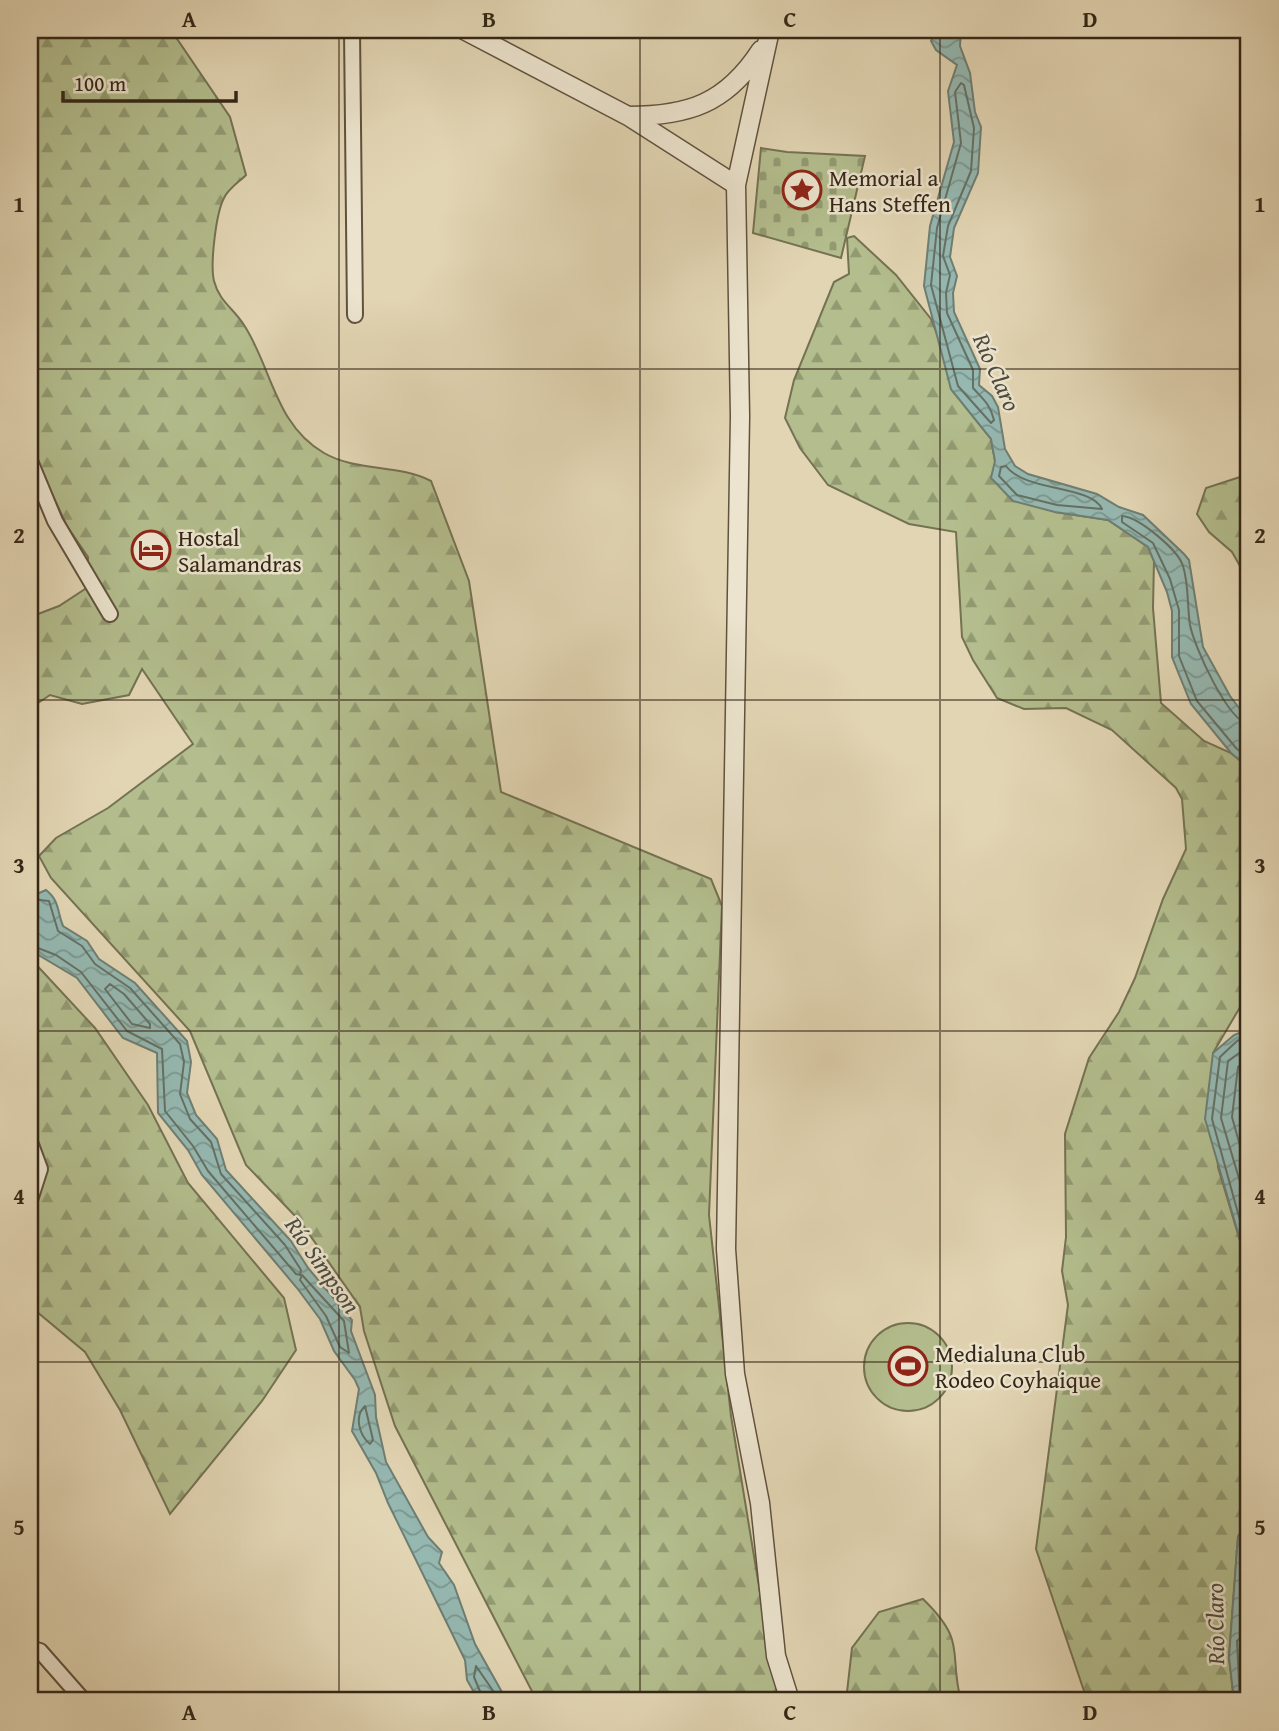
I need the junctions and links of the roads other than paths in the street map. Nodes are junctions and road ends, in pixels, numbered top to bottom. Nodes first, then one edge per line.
1 (352, 30) edge
2 (464, 30) edge
3 (768, 35) edge
4 (628, 116) junction
5 (736, 185) junction
6 (355, 314) dead end
7 (30, 461) edge
8 (110, 614) dead end
9 (30, 1142) edge
10 (30, 1200) edge
11 (30, 1648) edge
12 (84, 1701) edge
13 (790, 1701) edge

1 - 6 street
2 - 4 street
3 - 4 street
3 - 5 street
4 - 5 street
5 - 13 street
7 - 8 street
9 - 10 street
11 - 12 street

